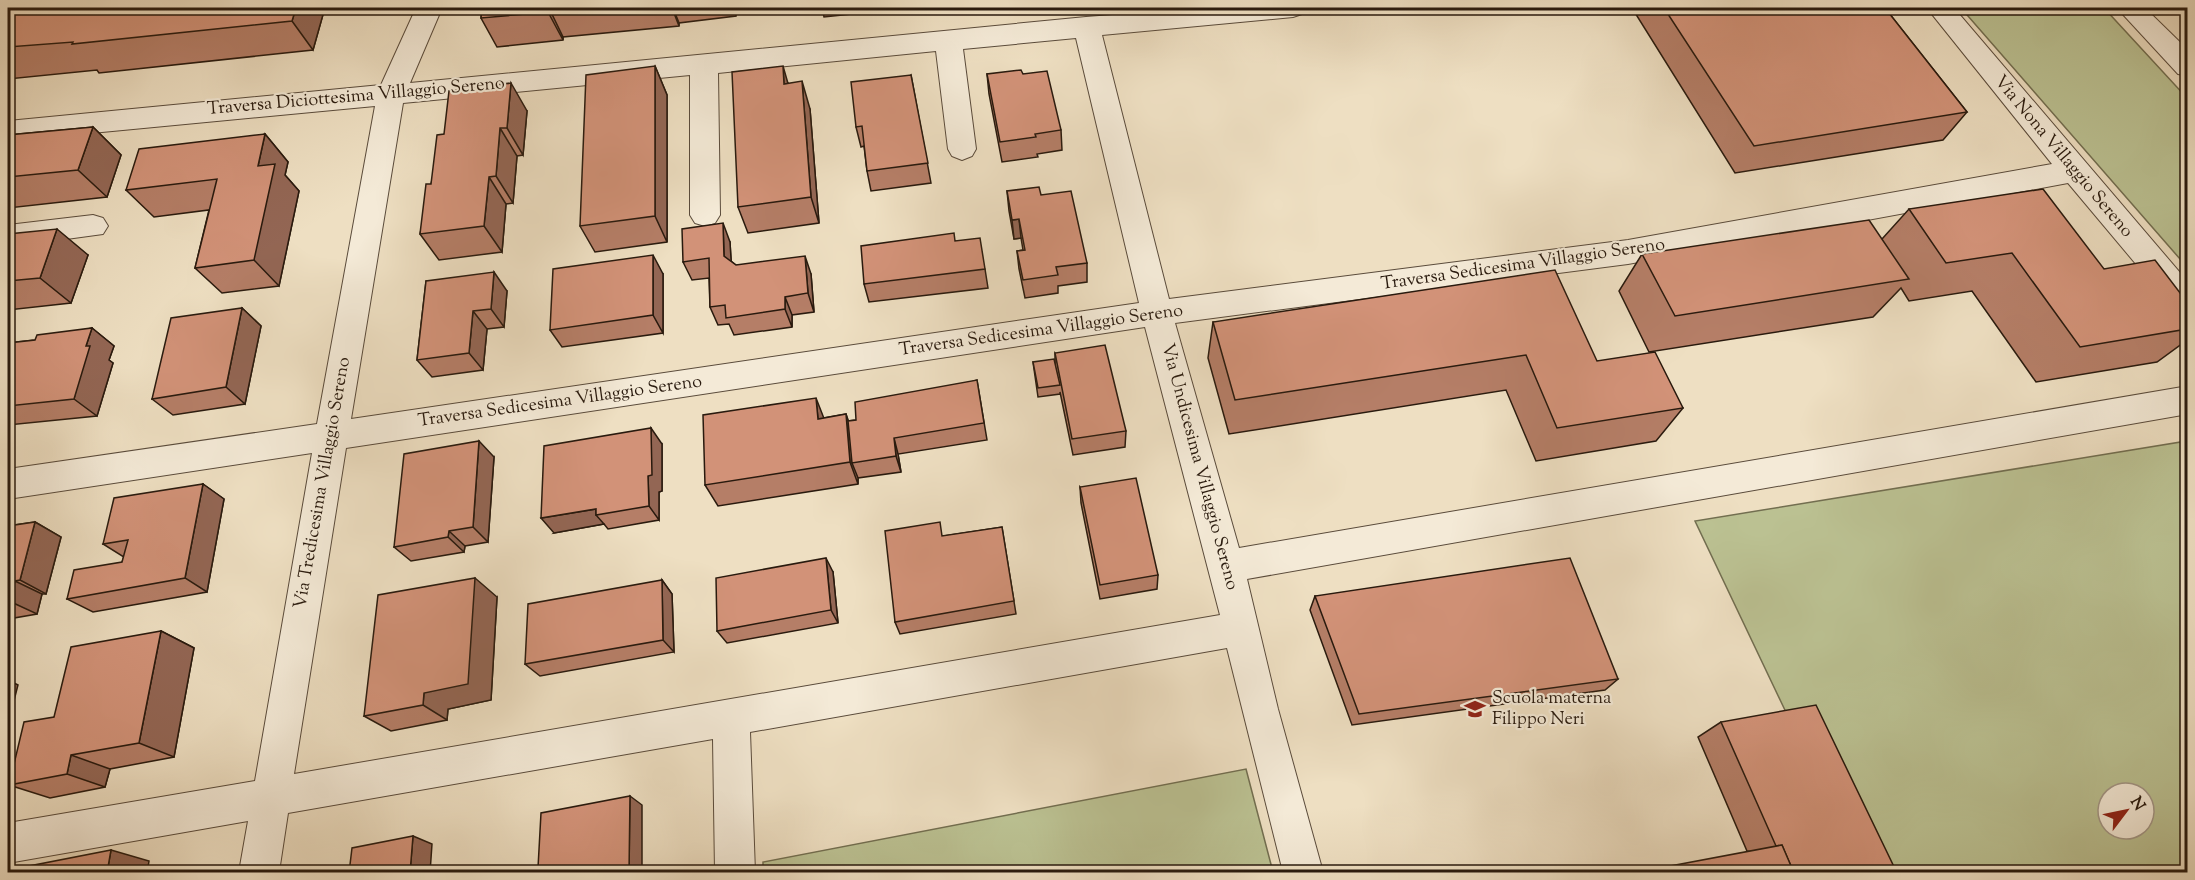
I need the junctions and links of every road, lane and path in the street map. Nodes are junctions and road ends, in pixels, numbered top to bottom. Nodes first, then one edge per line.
1 (429, 8) edge
2 (1293, 8) edge
3 (1940, 8) edge
4 (2130, 8) edge
5 (1086, 26) junction
6 (948, 40) junction
7 (704, 64) junction
8 (2187, 67) edge
9 (391, 94) junction
10 (8, 130) edge
11 (962, 149) dead end
12 (2074, 171) junction
13 (705, 215) dead end
14 (93, 226) dead end
15 (8, 236) edge
16 (2187, 304) edge
17 (1157, 313) junction
18 (2187, 400) edge
19 (331, 437) junction
20 (8, 484) edge
21 (1227, 566) junction
22 (1240, 628) junction
23 (731, 719) junction
24 (271, 799) junction
25 (8, 843) edge
26 (259, 873) edge
27 (735, 873) edge
28 (1302, 873) edge

1 - 9 street, Via Tredicesima Villaggio Sereno
2 - 5 street, Traversa Diciottesima Villaggio Sereno
3 - 12 street, Via Nona Villaggio Sereno
4 - 8 street
5 - 6 street, Traversa Diciottesima Villaggio Sereno
5 - 17 street, Via Undicesima Villaggio Sereno
6 - 7 street, Traversa Diciottesima Villaggio Sereno
6 - 11 street
7 - 9 street, Traversa Diciottesima Villaggio Sereno
7 - 13 street
9 - 10 street, Traversa Diciottesima Villaggio Sereno
9 - 19 street, Via Tredicesima Villaggio Sereno
12 - 16 street, Via Nona Villaggio Sereno
12 - 17 street, Traversa Sedicesima Villaggio Sereno
14 - 15 street
17 - 19 street, Traversa Sedicesima Villaggio Sereno
17 - 21 street, Via Undicesima Villaggio Sereno
18 - 21 street
19 - 20 street, Traversa Sedicesima Villaggio Sereno
19 - 24 street, Via Tredicesima Villaggio Sereno
21 - 22 street, Via Undicesima Villaggio Sereno
22 - 23 street
22 - 28 street, Via Undicesima Villaggio Sereno
23 - 24 street
23 - 27 street
24 - 25 street
24 - 26 street, Via Tredicesima Villaggio Sereno

